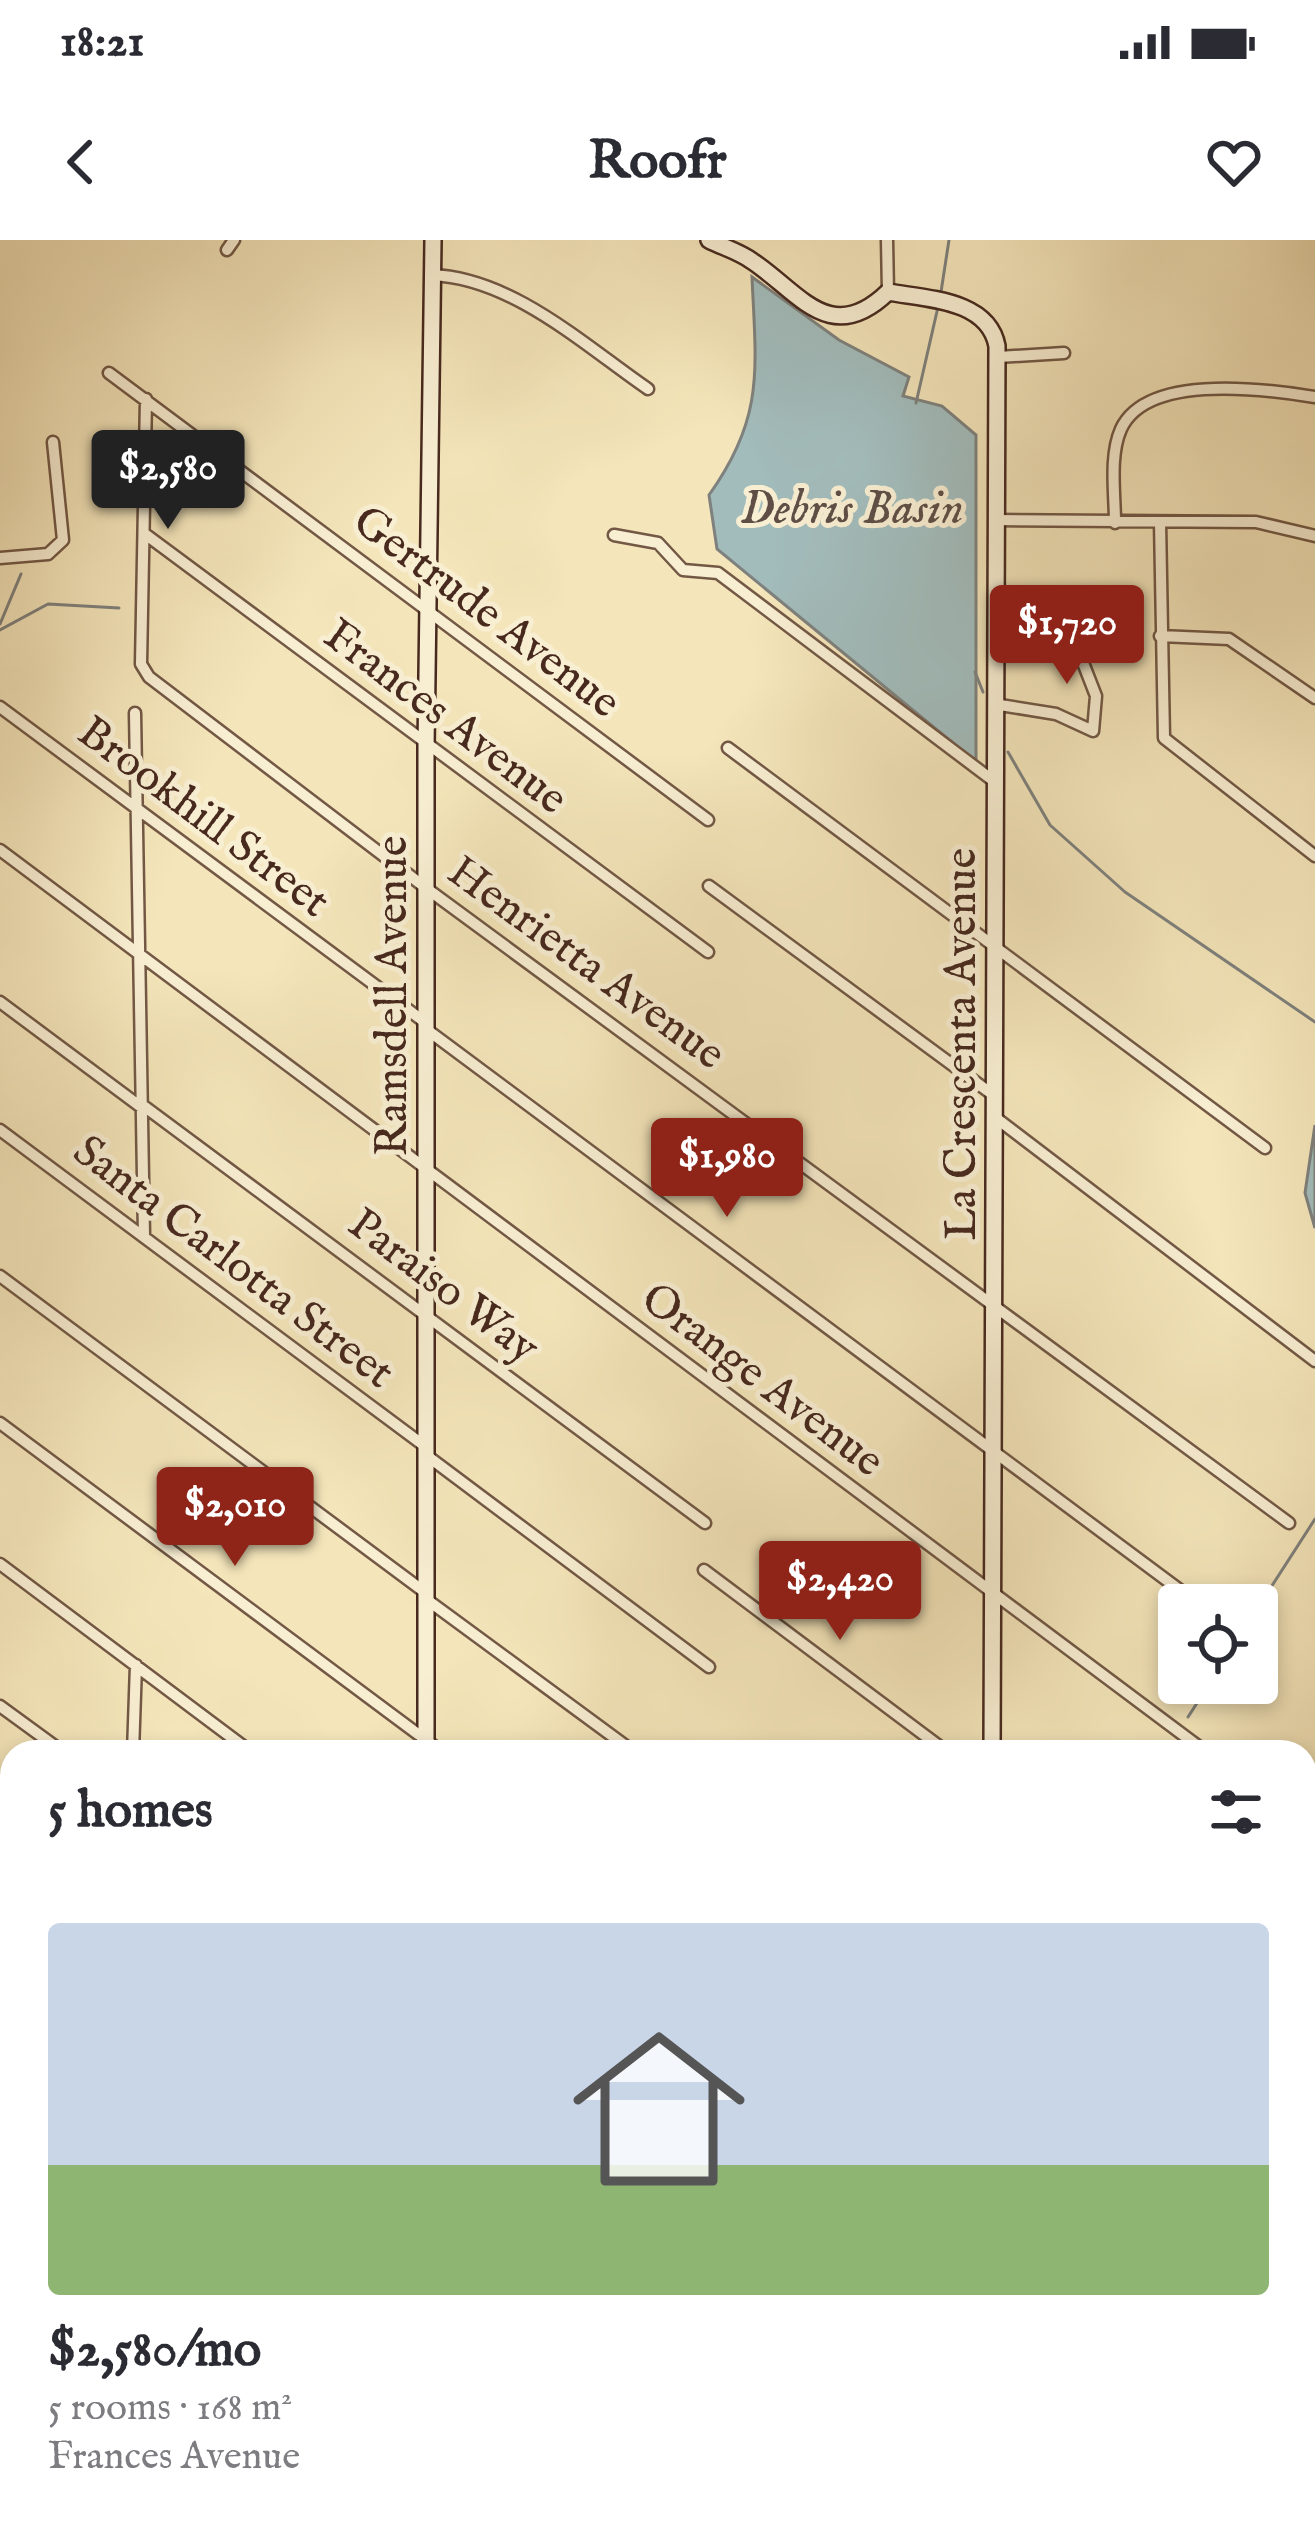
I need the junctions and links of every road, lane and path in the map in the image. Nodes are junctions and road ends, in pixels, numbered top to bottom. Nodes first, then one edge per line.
1 (433, 240) edge
2 (710, 240) edge
3 (887, 240) edge
4 (432, 275) junction
5 (888, 292) junction
6 (1064, 353) dead end
7 (998, 357) junction
8 (109, 373) dead end
9 (647, 389) dead end
10 (1315, 398) edge
11 (146, 400) junction
12 (53, 442) dead end
13 (996, 520) junction
14 (1160, 522) junction
15 (1115, 523) junction
16 (145, 534) junction
17 (614, 535) dead end
18 (1315, 536) edge
19 (4, 560) edge
20 (1059, 602) dead end
21 (426, 609) junction
22 (1160, 635) junction
23 (1315, 698) edge
24 (994, 704) junction
25 (0, 707) edge
26 (135, 713) dead end
27 (426, 747) junction
28 (728, 748) dead end
29 (994, 782) junction
30 (138, 813) junction
31 (708, 820) dead end
32 (0, 850) edge
33 (1315, 856) edge
34 (709, 886) dead end
35 (426, 888) junction
36 (140, 905) junction
37 (107, 929) junction
38 (996, 945) junction
39 (708, 952) dead end
40 (140, 954) junction
41 (0, 1002) edge
42 (426, 1026) junction
43 (996, 1097) junction
44 (141, 1106) junction
45 (996, 1118) junction
46 (0, 1130) edge
47 (1265, 1148) dead end
48 (426, 1167) junction
49 (144, 1235) junction
50 (0, 1276) edge
51 (995, 1302) junction
52 (426, 1314) junction
53 (1315, 1361) edge
54 (0, 1423) edge
55 (426, 1451) junction
56 (995, 1454) junction
57 (1289, 1522) dead end
58 (705, 1523) dead end
59 (0, 1564) edge
60 (704, 1570) dead end
61 (1171, 1584) edge
62 (995, 1594) junction
63 (426, 1596) junction
64 (136, 1666) junction
65 (709, 1666) dead end
66 (0, 1706) edge
67 (47, 1740) edge
68 (133, 1740) edge
69 (235, 1740) edge
70 (418, 1740) edge
71 (426, 1740) edge
72 (618, 1740) edge
73 (931, 1740) edge
74 (992, 1740) edge
75 (1190, 1740) edge

1 - 4 street, Ramsdell Avenue
2 - 5 street
3 - 5 street
4 - 9 street
4 - 21 street, Ramsdell Avenue
5 - 7 street, La Crescenta Avenue
6 - 7 street
7 - 13 street, La Crescenta Avenue
8 - 11 street, Gertrude Avenue
10 - 15 street
11 - 16 street
11 - 21 street, Gertrude Avenue
12 - 19 street
13 - 15 street
13 - 24 street, La Crescenta Avenue
14 - 15 street
14 - 18 street
14 - 22 street
16 - 27 street, Frances Avenue
16 - 35 street, Henrietta Avenue
17 - 29 street
20 - 24 street
21 - 27 street, Ramsdell Avenue
21 - 31 street, Gertrude Avenue
22 - 23 street
22 - 33 street
24 - 29 street, La Crescenta Avenue
25 - 30 street, Brookhill Street
26 - 30 street
27 - 35 street, Ramsdell Avenue
27 - 39 street, Frances Avenue
28 - 38 street
29 - 38 street, La Crescenta Avenue
30 - 36 street
30 - 42 street, Brookhill Street
32 - 37 street, Orange Avenue
34 - 43 street
35 - 42 street, Ramsdell Avenue
35 - 51 street, Henrietta Avenue
36 - 37 street
36 - 40 street
37 - 40 street, Orange Avenue
38 - 43 street, La Crescenta Avenue
38 - 47 street
40 - 44 street
40 - 48 street, Orange Avenue
41 - 44 street, Paraiso Way
42 - 48 street, Ramsdell Avenue
42 - 56 street, Brookhill Street
43 - 45 street, La Crescenta Avenue
44 - 49 street
44 - 52 street, Paraiso Way
45 - 51 street, La Crescenta Avenue
45 - 53 street
46 - 49 street, Santa Carlotta Street
48 - 52 street, Ramsdell Avenue
48 - 62 street, Orange Avenue
49 - 55 street, Santa Carlotta Street
50 - 63 street
51 - 56 street, La Crescenta Avenue
51 - 57 street, Henrietta Avenue
52 - 55 street, Ramsdell Avenue
52 - 58 street, Paraiso Way
54 - 70 street
55 - 63 street, Ramsdell Avenue
55 - 65 street, Santa Carlotta Street
56 - 61 street
56 - 62 street, La Crescenta Avenue
59 - 64 street
60 - 73 street
62 - 74 street, La Crescenta Avenue
62 - 75 street, Orange Avenue
63 - 71 street, Ramsdell Avenue
63 - 72 street
64 - 68 street
64 - 69 street
66 - 67 street

